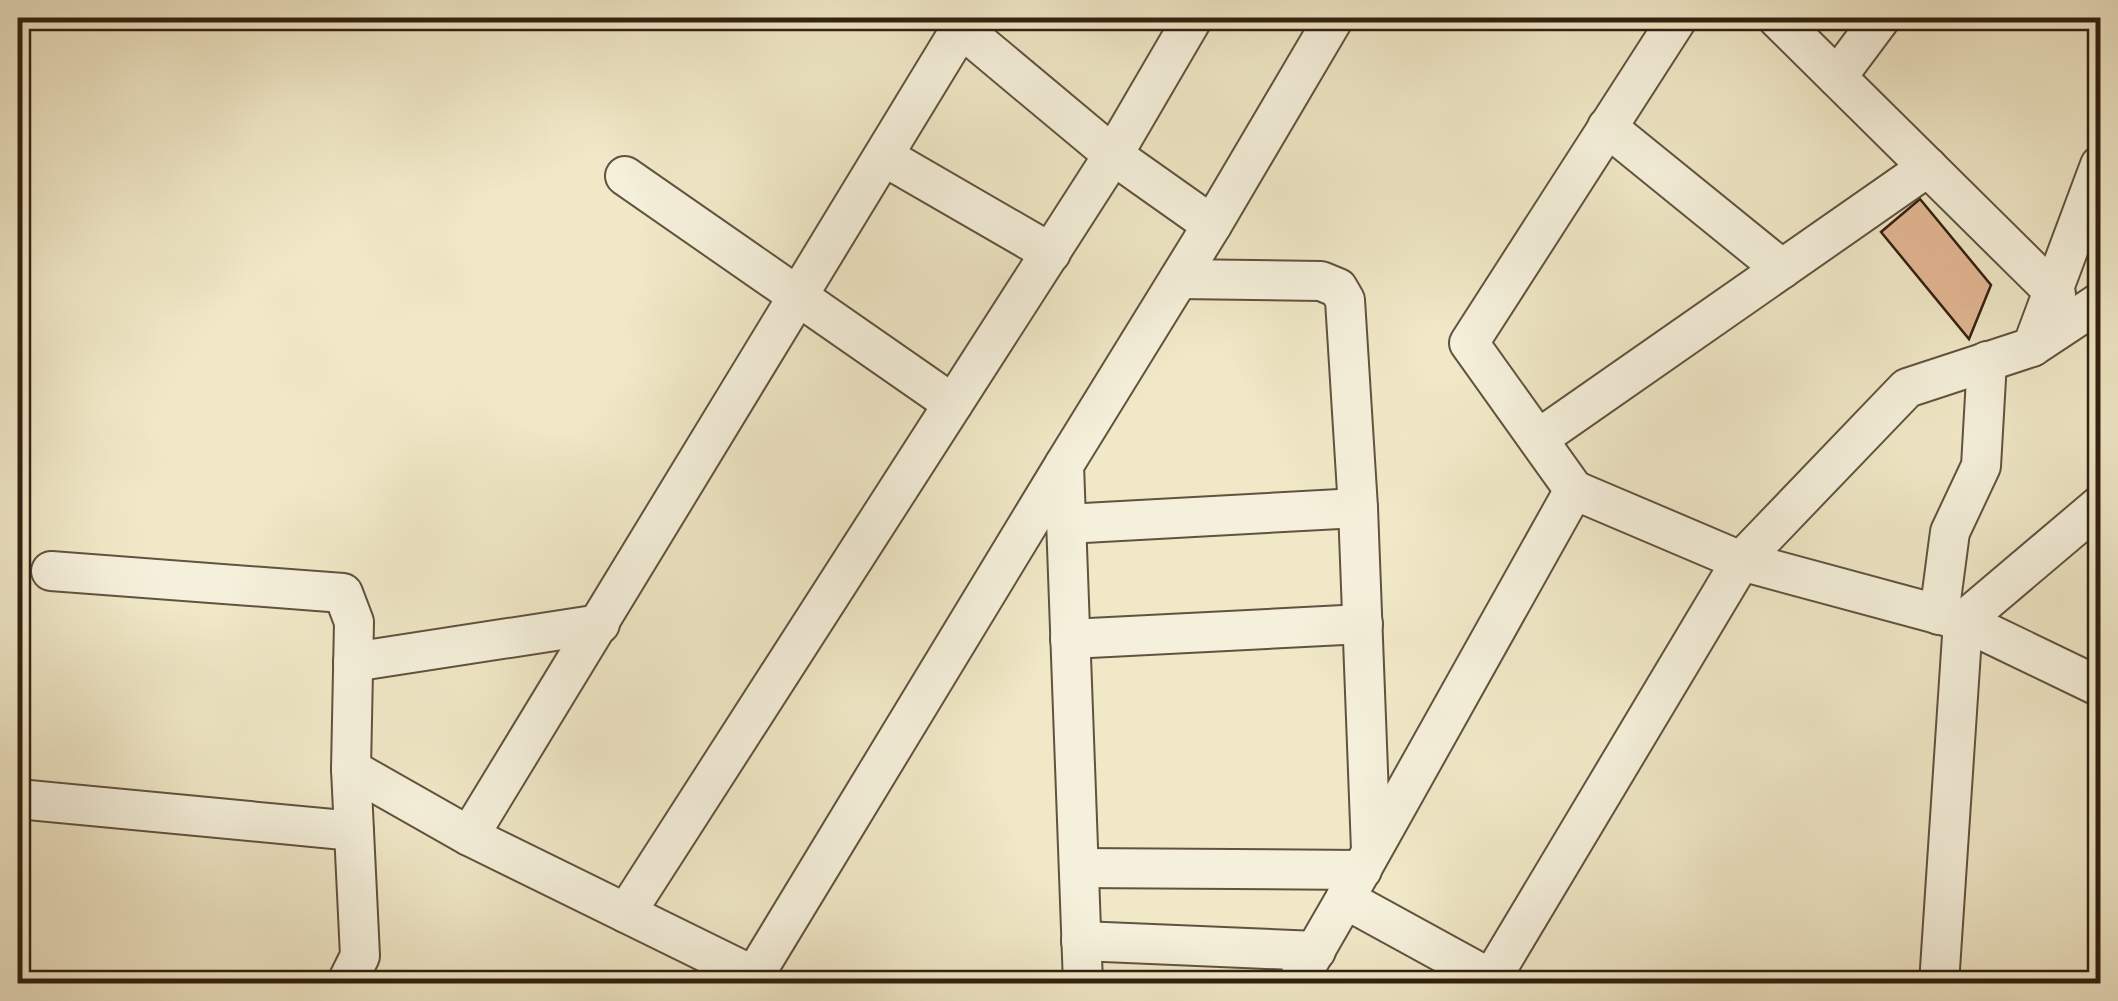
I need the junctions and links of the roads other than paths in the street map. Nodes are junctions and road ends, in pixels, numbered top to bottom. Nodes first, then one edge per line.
1 (1193, 18) edge
2 (1334, 18) edge
3 (1678, 18) edge
4 (1777, 18) edge
5 (1881, 18) edge
6 (963, 23) edge
7 (1836, 77) junction
8 (1608, 128) junction
9 (1113, 156) junction
10 (885, 157) junction
11 (2100, 165) edge
12 (1928, 167) junction
13 (625, 176) dead end
14 (1212, 225) junction
15 (1051, 252) junction
16 (1782, 269) junction
17 (1179, 279) junction
18 (2056, 294) junction
19 (800, 298) junction
20 (2100, 302) edge
21 (2032, 347) junction
22 (1987, 362) junction
23 (953, 404) junction
24 (1538, 439) junction
25 (1064, 465) junction
26 (1574, 490) junction
27 (2100, 505) edge
28 (1358, 508) junction
29 (1066, 524) junction
30 (1742, 561) junction
31 (52, 570) dead end
32 (1951, 618) junction
33 (600, 624) junction
34 (1363, 624) junction
35 (1070, 639) junction
36 (353, 662) junction
37 (2100, 687) edge
38 (352, 769) junction
39 (18, 799) edge
40 (354, 831) junction
41 (469, 836) junction
42 (1079, 868) junction
43 (1360, 874) junction
44 (626, 913) junction
45 (1081, 940) junction
46 (1316, 951) junction
47 (752, 980) edge
48 (1493, 982) edge
49 (346, 984) edge
50 (1083, 984) edge
51 (1296, 984) edge
52 (1939, 984) edge

1 - 9 street
2 - 14 street
3 - 8 street
4 - 7 street
5 - 7 street
6 - 9 street
6 - 10 street
7 - 12 street
8 - 16 street
8 - 24 street
9 - 14 street
9 - 15 street
10 - 15 street
10 - 19 street
11 - 18 street
12 - 16 street
12 - 18 street
13 - 19 street
14 - 17 street
15 - 23 street
16 - 24 street
17 - 25 street
17 - 28 street
18 - 21 street
19 - 23 street
19 - 33 street
20 - 21 street
21 - 22 street
22 - 30 street
22 - 32 street
23 - 44 street
24 - 26 street
25 - 29 street
25 - 47 street
26 - 30 street
26 - 43 street
27 - 32 street
28 - 29 street
28 - 34 street
29 - 35 street
30 - 32 street
30 - 48 street
31 - 36 street
32 - 37 street
32 - 52 street
33 - 36 street
33 - 41 street
34 - 35 street
34 - 43 street
35 - 42 street
36 - 38 street
38 - 40 street
38 - 41 street
39 - 40 street
40 - 49 street
41 - 44 street
42 - 43 street
42 - 45 street
43 - 46 street
43 - 48 street
44 - 47 street
45 - 46 street
45 - 50 street
46 - 51 street

